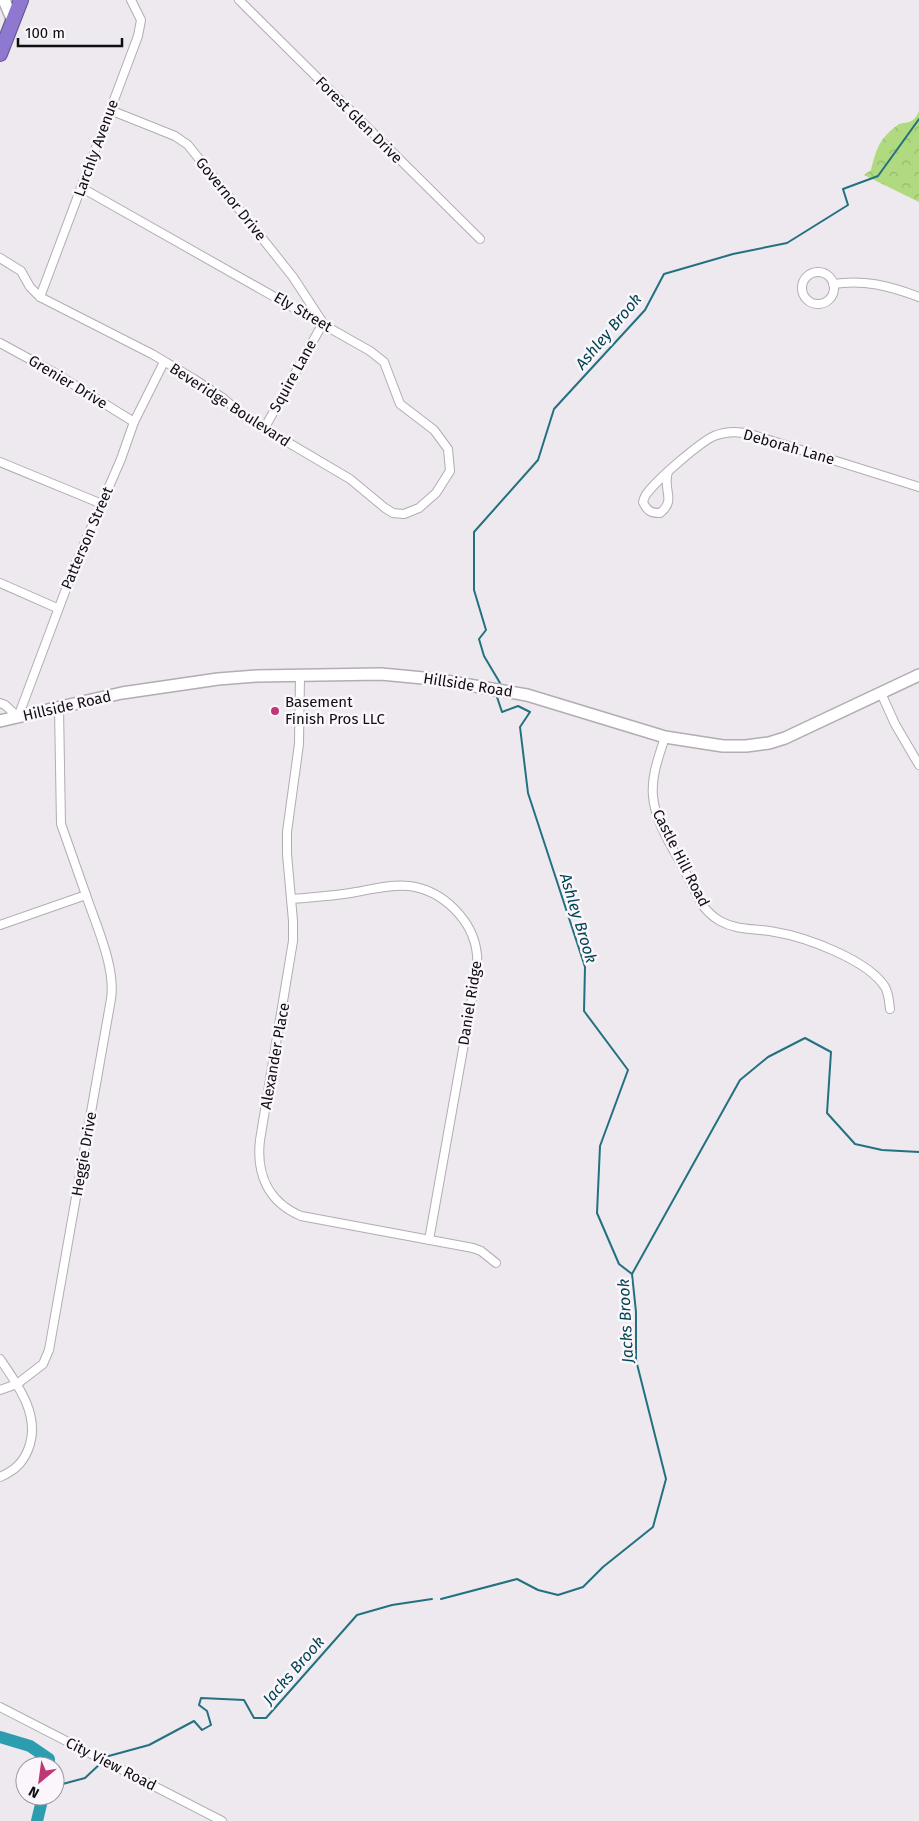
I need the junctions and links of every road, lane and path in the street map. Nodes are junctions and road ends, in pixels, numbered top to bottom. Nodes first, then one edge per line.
1 (4, 0) edge
2 (21, 0) edge
3 (131, 0) edge
4 (239, 0) edge
5 (12, 21) junction
6 (0, 54) edge
7 (110, 110) junction
8 (82, 188) junction
9 (480, 239) dead end
10 (0, 258) edge
11 (833, 284) junction
12 (40, 296) junction
13 (919, 297) edge
14 (323, 323) junction
15 (0, 343) edge
16 (164, 362) junction
17 (134, 422) junction
18 (264, 429) junction
19 (0, 462) edge
20 (668, 472) junction
21 (919, 487) edge
22 (436, 493) joint
23 (102, 504) junction
24 (0, 583) edge
25 (57, 608) junction
26 (919, 674) edge
27 (300, 676) junction
28 (881, 693) junction
29 (0, 703) edge
30 (59, 708) junction
31 (18, 717) junction
32 (0, 721) edge
33 (665, 737) junction
34 (919, 765) edge
35 (86, 895) junction
36 (291, 900) junction
37 (0, 926) edge
38 (890, 1009) dead end
39 (429, 1240) junction
40 (496, 1263) dead end
41 (0, 1359) edge
42 (17, 1384) junction
43 (0, 1390) edge
44 (0, 1477) edge
45 (0, 1707) edge
46 (222, 1821) edge

1 - 5 street
2 - 5 highway
3 - 7 street, Larchly Avenue
4 - 9 street, Forest Glen Drive
5 - 6 highway
7 - 8 street, Larchly Avenue
7 - 14 street, Governor Drive
8 - 12 street, Larchly Avenue
8 - 14 street, Ely Street
10 - 12 street, Beveridge Boulevard
11 - 11 street
11 - 13 street
12 - 16 street, Beveridge Boulevard
14 - 18 street, Squire Lane
14 - 22 street, Ely Street
15 - 17 street, Grenier Drive
16 - 17 street, Patterson Street
16 - 18 street, Beveridge Boulevard
17 - 23 street, Patterson Street
18 - 22 street, Beveridge Boulevard
19 - 23 street
20 - 20 street, Deborah Lane
20 - 21 street, Deborah Lane
23 - 25 street, Patterson Street
24 - 25 street
25 - 31 street, Patterson Street
26 - 28 street, Hillside Road
27 - 30 street, Hillside Road
27 - 33 street, Hillside Road
27 - 36 street, Alexander Place
28 - 33 street, Hillside Road
28 - 34 street
29 - 31 street
30 - 31 street, Hillside Road
30 - 35 street, Heggie Drive
31 - 32 street, Hillside Road
33 - 38 street, Castle Hill Road
35 - 37 street
35 - 42 street, Heggie Drive
36 - 39 street, Alexander Place
36 - 39 street, Daniel Ridge
39 - 40 street, Alexander Place
41 - 42 street
42 - 43 street, Heggie Drive
42 - 44 street
45 - 46 street, City View Road

